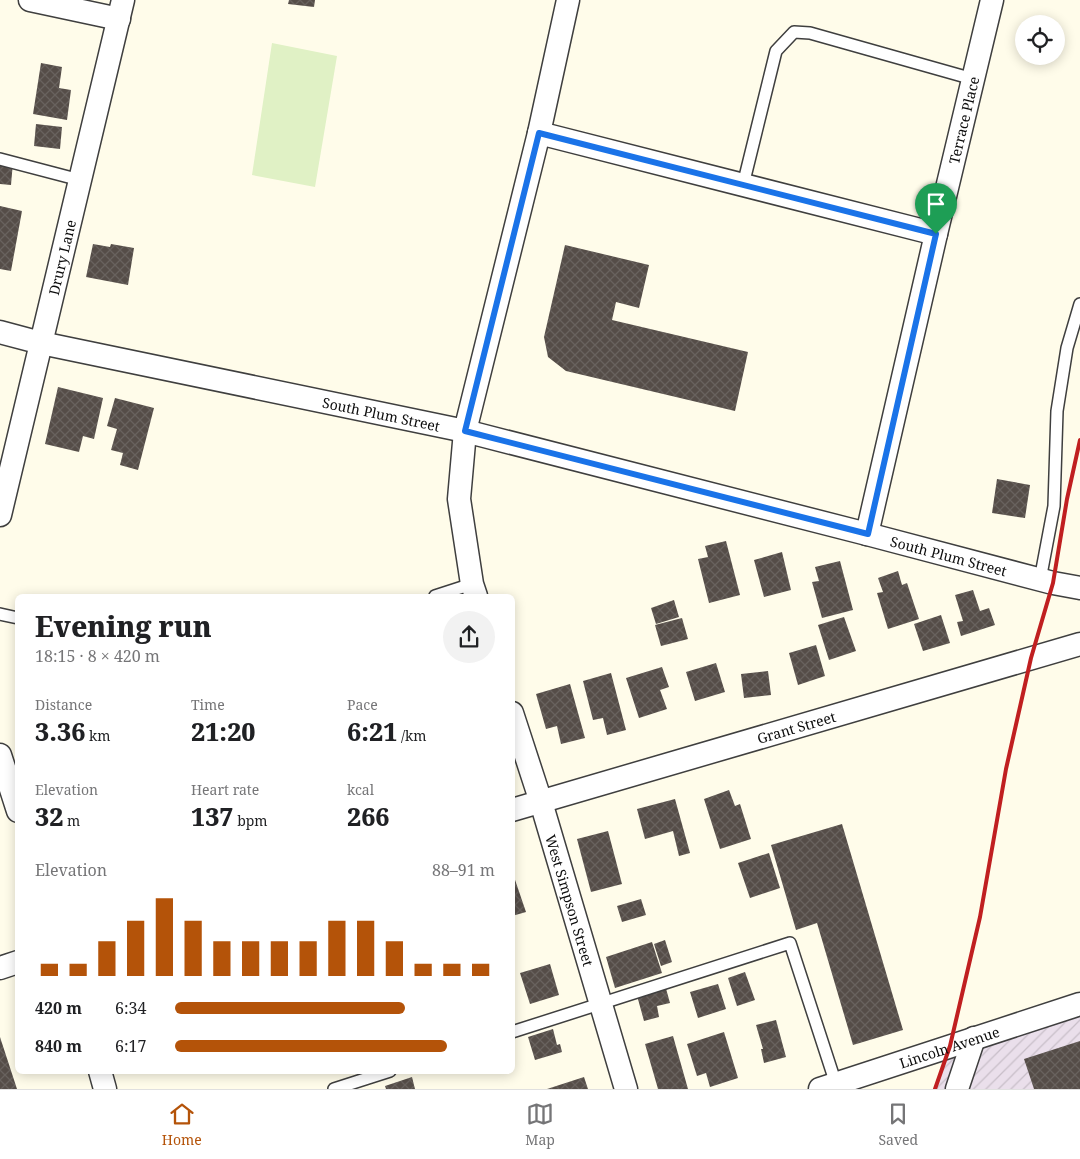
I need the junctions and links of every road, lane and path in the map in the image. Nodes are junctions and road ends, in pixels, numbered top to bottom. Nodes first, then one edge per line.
1 (30, 0) edge
2 (568, 0) edge
3 (992, 0) edge
4 (121, 10) edge
5 (973, 78) junction
6 (539, 133) junction
7 (0, 159) edge
8 (80, 180) junction
9 (743, 185) junction
10 (936, 234) junction
11 (1080, 304) edge
12 (0, 332) edge
13 (41, 343) junction
14 (465, 431) junction
15 (3, 491) edge
16 (0, 515) edge
17 (868, 534) junction
18 (1040, 580) junction
19 (1080, 588) edge
20 (474, 590) edge
21 (448, 594) edge
22 (0, 614) edge
23 (15, 617) edge
24 (1080, 644) edge
25 (515, 723) edge
26 (0, 755) edge
27 (15, 802) edge
28 (540, 802) junction
29 (515, 809) edge
30 (15, 963) edge
31 (0, 968) edge
32 (601, 1004) junction
33 (1080, 1004) edge
34 (515, 1031) edge
35 (974, 1038) junction
36 (101, 1074) edge
37 (381, 1074) edge
38 (828, 1086) edge
39 (105, 1089) edge
40 (334, 1089) edge
41 (626, 1089) edge
42 (957, 1089) edge

1 - 4 street
2 - 6 street
3 - 5 street, Terrace Place
4 - 8 street, Drury Lane
5 - 9 lane
5 - 10 street, Terrace Place
6 - 9 street
6 - 14 street
7 - 8 lane
8 - 13 street, Drury Lane
9 - 10 street
10 - 17 street, Terrace Place
11 - 18 lane
12 - 13 street, South Plum Street
13 - 14 street, South Plum Street
13 - 15 street, Drury Lane
14 - 17 street, South Plum Street
14 - 20 street
15 - 16 street, Drury Lane
17 - 18 street, South Plum Street
18 - 19 street, South Plum Street
20 - 21 lane
22 - 23 lane
24 - 28 street, Grant Street
25 - 28 street, West Simpson Street
26 - 27 street
28 - 29 street, Grant Street
28 - 32 street, West Simpson Street
30 - 31 street
32 - 34 lane
32 - 38 lane
32 - 41 street, West Simpson Street
33 - 35 street, Lincoln Avenue
35 - 38 street, Lincoln Avenue
35 - 42 street
36 - 39 street
37 - 40 lane

